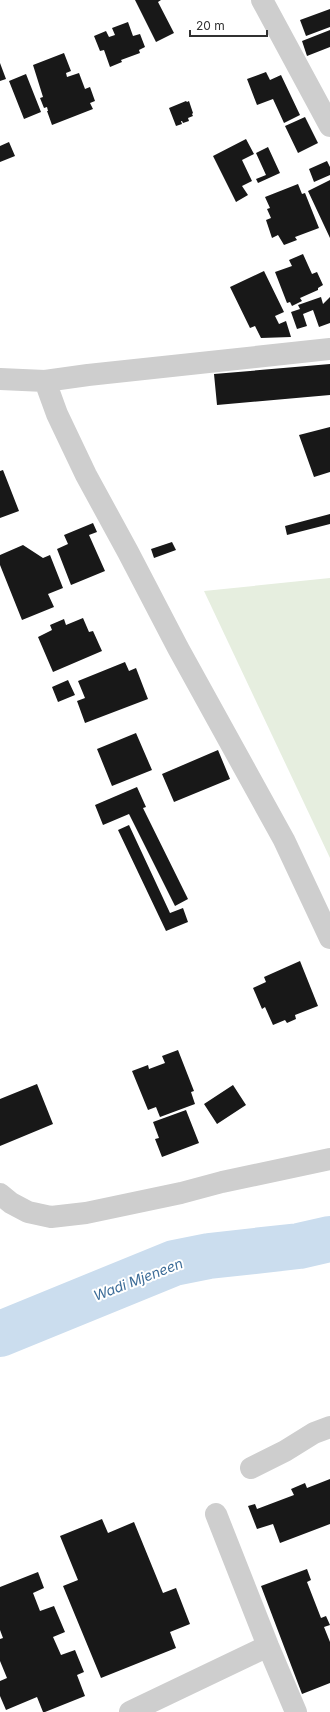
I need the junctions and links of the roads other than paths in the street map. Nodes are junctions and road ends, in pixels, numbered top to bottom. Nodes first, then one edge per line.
1 (262, 0) edge
2 (330, 126) edge
3 (330, 349) edge
4 (0, 379) edge
5 (45, 381) junction
6 (330, 938) edge
7 (330, 1159) edge
8 (0, 1194) edge
9 (330, 1427) edge
10 (251, 1468) dead end
11 (216, 1514) dead end
12 (268, 1646) junction
13 (130, 1712) edge
14 (296, 1712) edge

1 - 2 street
3 - 5 street
4 - 5 street
5 - 6 street
7 - 8 street
9 - 10 street
11 - 12 street
12 - 13 street
12 - 14 street

